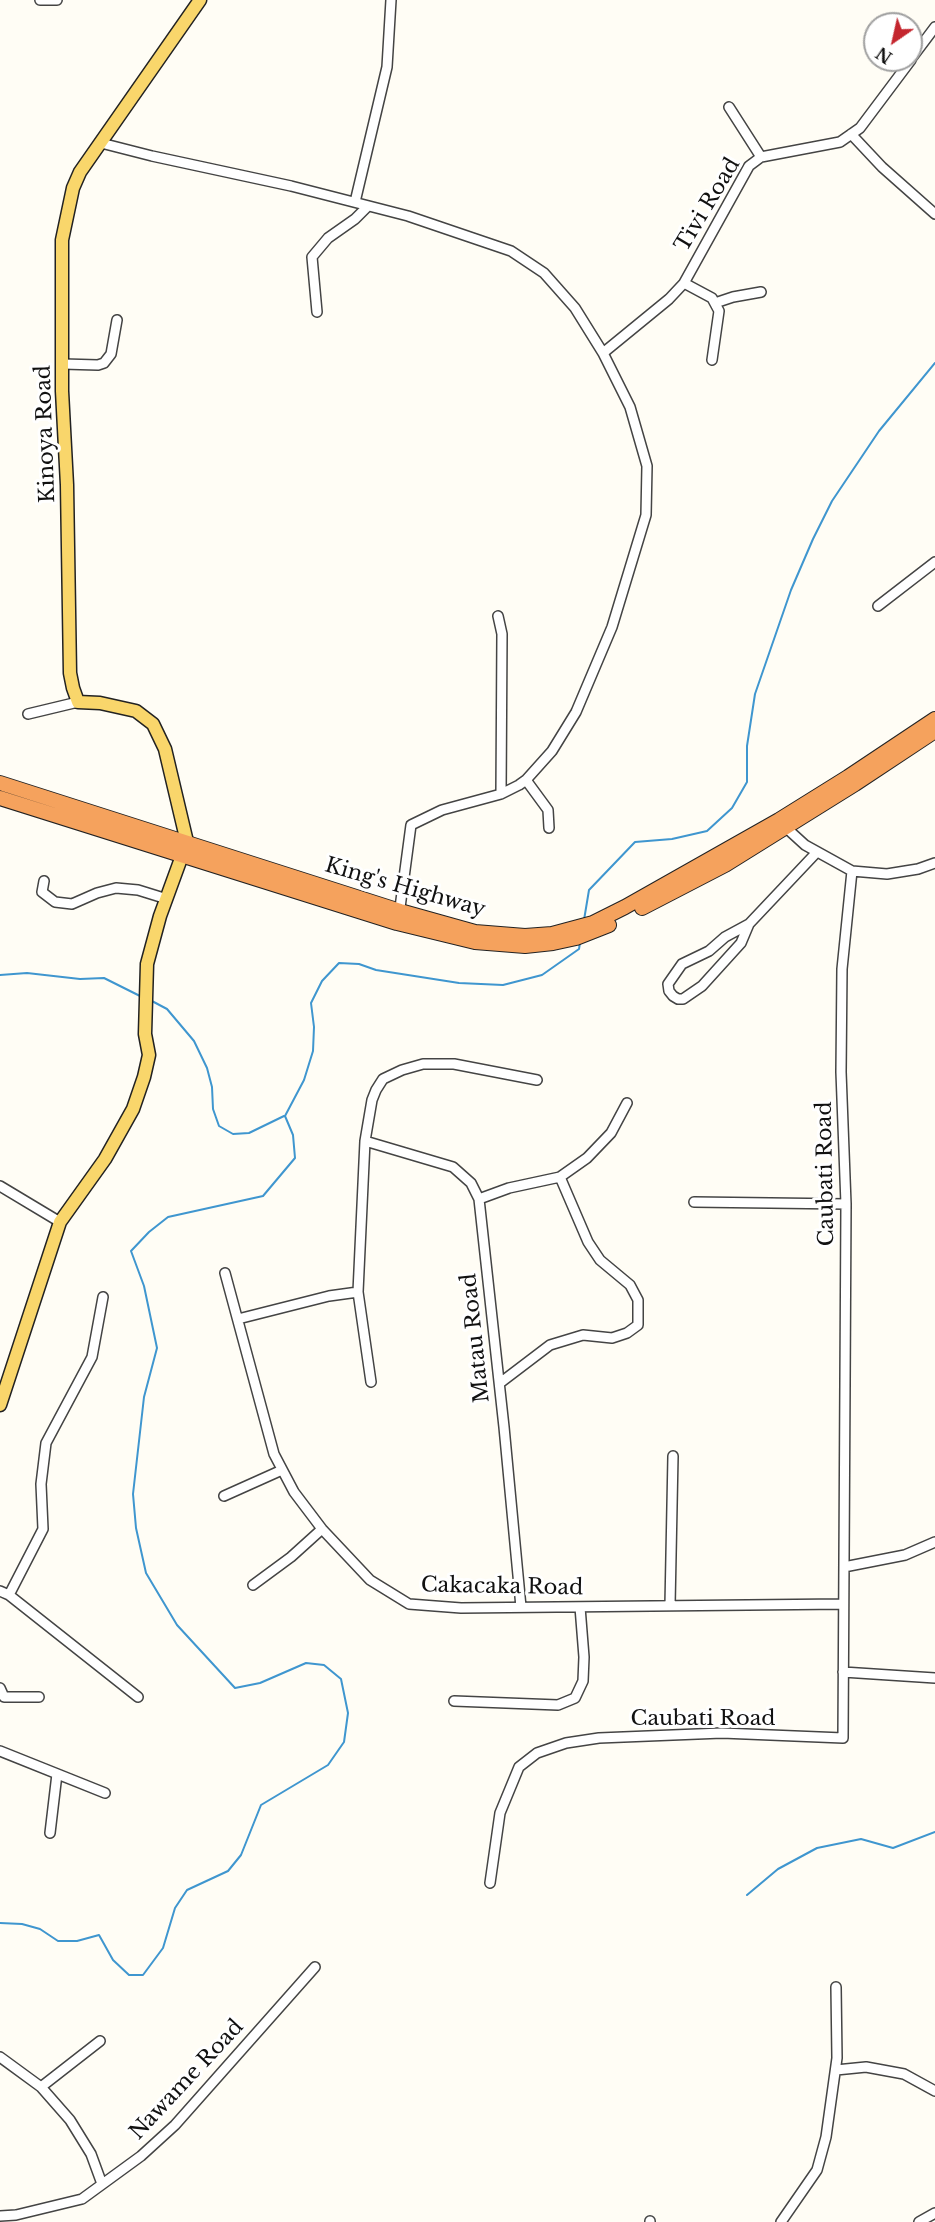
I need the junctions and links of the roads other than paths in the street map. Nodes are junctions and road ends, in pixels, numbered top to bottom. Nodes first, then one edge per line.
1 (40, 0) edge
2 (57, 0) edge
3 (200, 0) edge
4 (391, 0) edge
5 (935, 27) edge
6 (923, 44) edge
7 (902, 72) edge
8 (729, 107) dead end
9 (851, 134) junction
10 (101, 143) junction
11 (761, 157) junction
12 (355, 202) junction
13 (368, 206) junction
14 (935, 214) edge
15 (684, 283) junction
16 (761, 292) dead end
17 (715, 303) junction
18 (317, 312) dead end
19 (117, 320) dead end
20 (603, 353) junction
21 (712, 360) dead end
22 (63, 364) junction
23 (935, 561) edge
24 (878, 606) dead end
25 (498, 616) dead end
26 (78, 702) junction
27 (27, 714) dead end
28 (935, 719) edge
29 (935, 731) edge
30 (526, 780) junction
31 (0, 783) edge
32 (501, 794) junction
33 (0, 798) edge
34 (782, 824) junction
35 (549, 828) dead end
36 (188, 842) junction
37 (817, 852) junction
38 (182, 855) junction
39 (935, 863) edge
40 (852, 871) junction
41 (44, 881) dead end
42 (167, 899) junction
43 (398, 917) junction
44 (749, 924) junction
45 (537, 1080) dead end
46 (627, 1103) dead end
47 (365, 1141) junction
48 (560, 1177) junction
49 (0, 1186) edge
50 (479, 1199) junction
51 (694, 1202) dead end
52 (846, 1204) junction
53 (60, 1222) junction
54 (225, 1273) dead end
55 (358, 1293) junction
56 (103, 1296) dead end
57 (238, 1319) junction
58 (371, 1382) dead end
59 (500, 1383) junction
60 (0, 1405) edge
61 (673, 1456) dead end
62 (282, 1470) junction
63 (224, 1496) dead end
64 (322, 1529) junction
65 (935, 1542) edge
66 (844, 1567) junction
67 (253, 1585) dead end
68 (4, 1593) edge
69 (843, 1604) junction
70 (670, 1605) junction
71 (521, 1607) junction
72 (580, 1607) junction
73 (843, 1672) junction
74 (935, 1678) edge
75 (0, 1688) edge
76 (39, 1697) dead end
77 (138, 1697) dead end
78 (454, 1701) dead end
79 (0, 1751) edge
80 (57, 1774) junction
81 (105, 1793) dead end
82 (50, 1833) dead end
83 (490, 1883) dead end
84 (315, 1966) dead end
85 (836, 1987) dead end
86 (100, 2041) dead end
87 (0, 2057) edge
88 (836, 2070) junction
89 (41, 2087) junction
90 (935, 2091) edge
91 (102, 2184) junction
92 (935, 2213) edge
93 (0, 2216) edge
94 (781, 2222) edge
95 (919, 2222) edge

1 - 2 street
3 - 10 main road, Kinoya Road
4 - 12 street
5 - 6 street, Tivi Road
7 - 9 street, Tivi Road
8 - 11 street
9 - 11 street, Tivi Road
9 - 14 street
10 - 12 street
10 - 22 main road, Kinoya Road
11 - 15 street, Tivi Road
12 - 13 street
13 - 18 street
13 - 20 street
15 - 17 street
15 - 20 street, Tivi Road
16 - 17 street
17 - 21 street
19 - 22 street
20 - 30 street
22 - 26 main road, Kinoya Road
23 - 24 street
25 - 32 street
26 - 27 street
26 - 36 main road
28 - 34 highway, King's Highway
29 - 34 highway, King's Highway
30 - 32 street
30 - 35 street
31 - 36 highway, King's Highway
32 - 43 street
33 - 38 highway, King's Highway
34 - 37 street
34 - 43 highway, King's Highway
36 - 38 main road
36 - 43 highway, King's Highway
37 - 40 street
37 - 44 street
38 - 42 main road
38 - 43 highway, King's Highway
39 - 40 street
40 - 52 street, Caubati Road
41 - 42 street
42 - 53 main road
44 - 44 street
45 - 47 street
46 - 48 street
47 - 50 street, Matau Road
47 - 55 street
48 - 50 street
48 - 59 street
49 - 53 street
50 - 59 street, Matau Road
51 - 52 street
52 - 66 street, Caubati Road
53 - 60 main road
54 - 57 street, Cakacaka Road
55 - 57 street
55 - 58 street
56 - 68 street
57 - 62 street, Cakacaka Road
59 - 71 street, Matau Road
61 - 70 street
62 - 63 street
62 - 64 street, Cakacaka Road
64 - 67 street
64 - 71 street, Cakacaka Road
65 - 66 street
66 - 69 street, Caubati Road
68 - 77 street
69 - 70 street, Cakacaka Road
69 - 73 street, Caubati Road
70 - 72 street, Cakacaka Road
71 - 72 street, Cakacaka Road
72 - 78 street
73 - 74 street
73 - 83 street, Caubati Road
75 - 76 street
79 - 80 street
80 - 81 street
80 - 82 street
84 - 91 street, Nawame Road
85 - 88 street
86 - 89 street
87 - 89 street
88 - 90 street
88 - 94 street
89 - 91 street
91 - 93 street, Nawame Road
92 - 95 street

